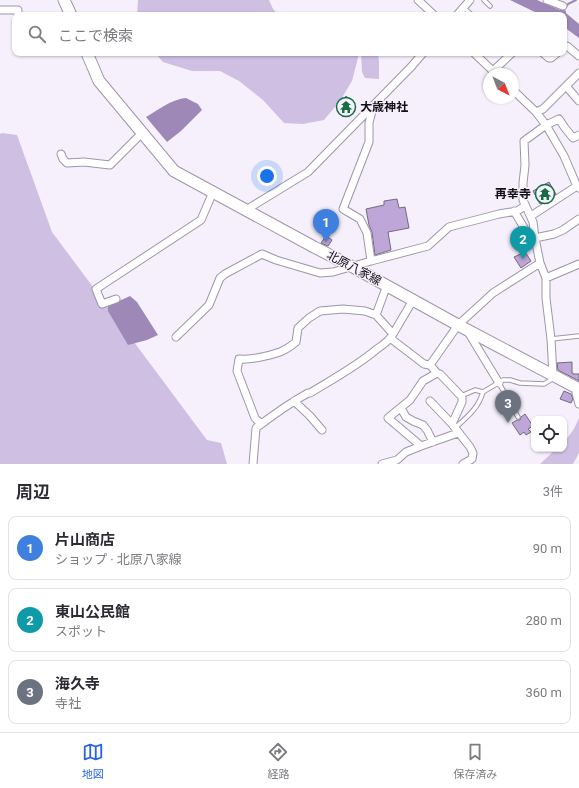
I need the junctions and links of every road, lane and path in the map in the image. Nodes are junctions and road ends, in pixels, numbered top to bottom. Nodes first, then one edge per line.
1 (64, 0) edge
2 (418, 0) edge
3 (470, 0) edge
4 (484, 0) edge
5 (547, 0) edge
6 (490, 6) dead end
7 (563, 6) dead end
8 (463, 8) junction
9 (0, 10) edge
10 (18, 12) edge
11 (70, 12) edge
12 (431, 12) edge
13 (460, 12) edge
14 (468, 12) edge
15 (567, 46) edge
16 (88, 56) edge
17 (420, 56) edge
18 (477, 56) edge
19 (509, 56) edge
20 (579, 56) edge
21 (491, 68) edge
22 (499, 68) edge
23 (579, 73) edge
24 (566, 86) junction
25 (519, 96) edge
26 (579, 101) edge
27 (374, 104) junction
28 (536, 112) junction
29 (546, 125) junction
30 (142, 133) junction
31 (579, 135) edge
32 (62, 154) dead end
33 (578, 185) edge
34 (213, 192) junction
35 (525, 206) junction
36 (246, 210) junction
37 (514, 211) junction
38 (531, 216) junction
39 (579, 219) edge
40 (535, 238) junction
41 (371, 261) junction
42 (540, 263) junction
43 (579, 264) edge
44 (353, 267) junction
45 (546, 278) junction
46 (387, 286) junction
47 (116, 299) dead end
48 (413, 300) junction
49 (376, 315) junction
50 (463, 327) junction
51 (391, 336) junction
52 (579, 336) edge
53 (176, 337) dead end
54 (551, 339) junction
55 (430, 365) junction
56 (437, 373) junction
57 (555, 376) junction
58 (498, 383) junction
59 (578, 388) edge
60 (483, 392) junction
61 (461, 396) junction
62 (294, 401) junction
63 (430, 401) dead end
64 (579, 404) edge
65 (401, 408) junction
66 (518, 417) dead end
67 (262, 424) junction
68 (455, 429) junction
69 (322, 430) dead end
70 (433, 442) junction
71 (421, 446) junction
72 (253, 464) edge
73 (382, 464) edge
74 (463, 464) edge

1 - 11 main road
2 - 12 street
3 - 8 street
4 - 6 lane
5 - 7 street
8 - 13 street
8 - 14 lane
9 - 10 street
15 - 20 street
16 - 30 main road, 北原八家線
17 - 27 street
18 - 21 street
19 - 22 street
23 - 24 street
24 - 26 street
24 - 28 street
25 - 28 street
27 - 36 street
27 - 41 street
28 - 29 street
29 - 31 street
29 - 33 street
29 - 35 street
30 - 32 street
30 - 34 main road, 北原八家線
33 - 38 street
34 - 36 main road, 北原八家線
34 - 47 street
35 - 37 street
35 - 38 street
36 - 44 main road, 北原八家線
37 - 40 street
37 - 41 street
38 - 40 street
39 - 40 street
40 - 42 street
41 - 44 street
42 - 45 street
42 - 50 street
43 - 45 street
44 - 46 main road, 北原八家線
44 - 53 street
45 - 54 street
46 - 48 main road, 北原八家線
46 - 49 street
48 - 50 main road, 北原八家線
48 - 51 street
49 - 51 street
49 - 67 street
50 - 55 street
50 - 57 main road, 北原八家線
50 - 58 street
51 - 55 street
51 - 62 street
52 - 54 lane
54 - 57 street
55 - 56 street
56 - 61 street
56 - 65 street
57 - 58 lane
57 - 59 main road, 北原八家線
58 - 60 lane
58 - 66 lane
59 - 64 street
60 - 61 lane
60 - 68 lane
61 - 68 street
62 - 67 street
62 - 69 street
63 - 68 street
65 - 70 street
65 - 71 street
67 - 72 street
68 - 70 street
68 - 74 street
70 - 71 street
71 - 73 street

